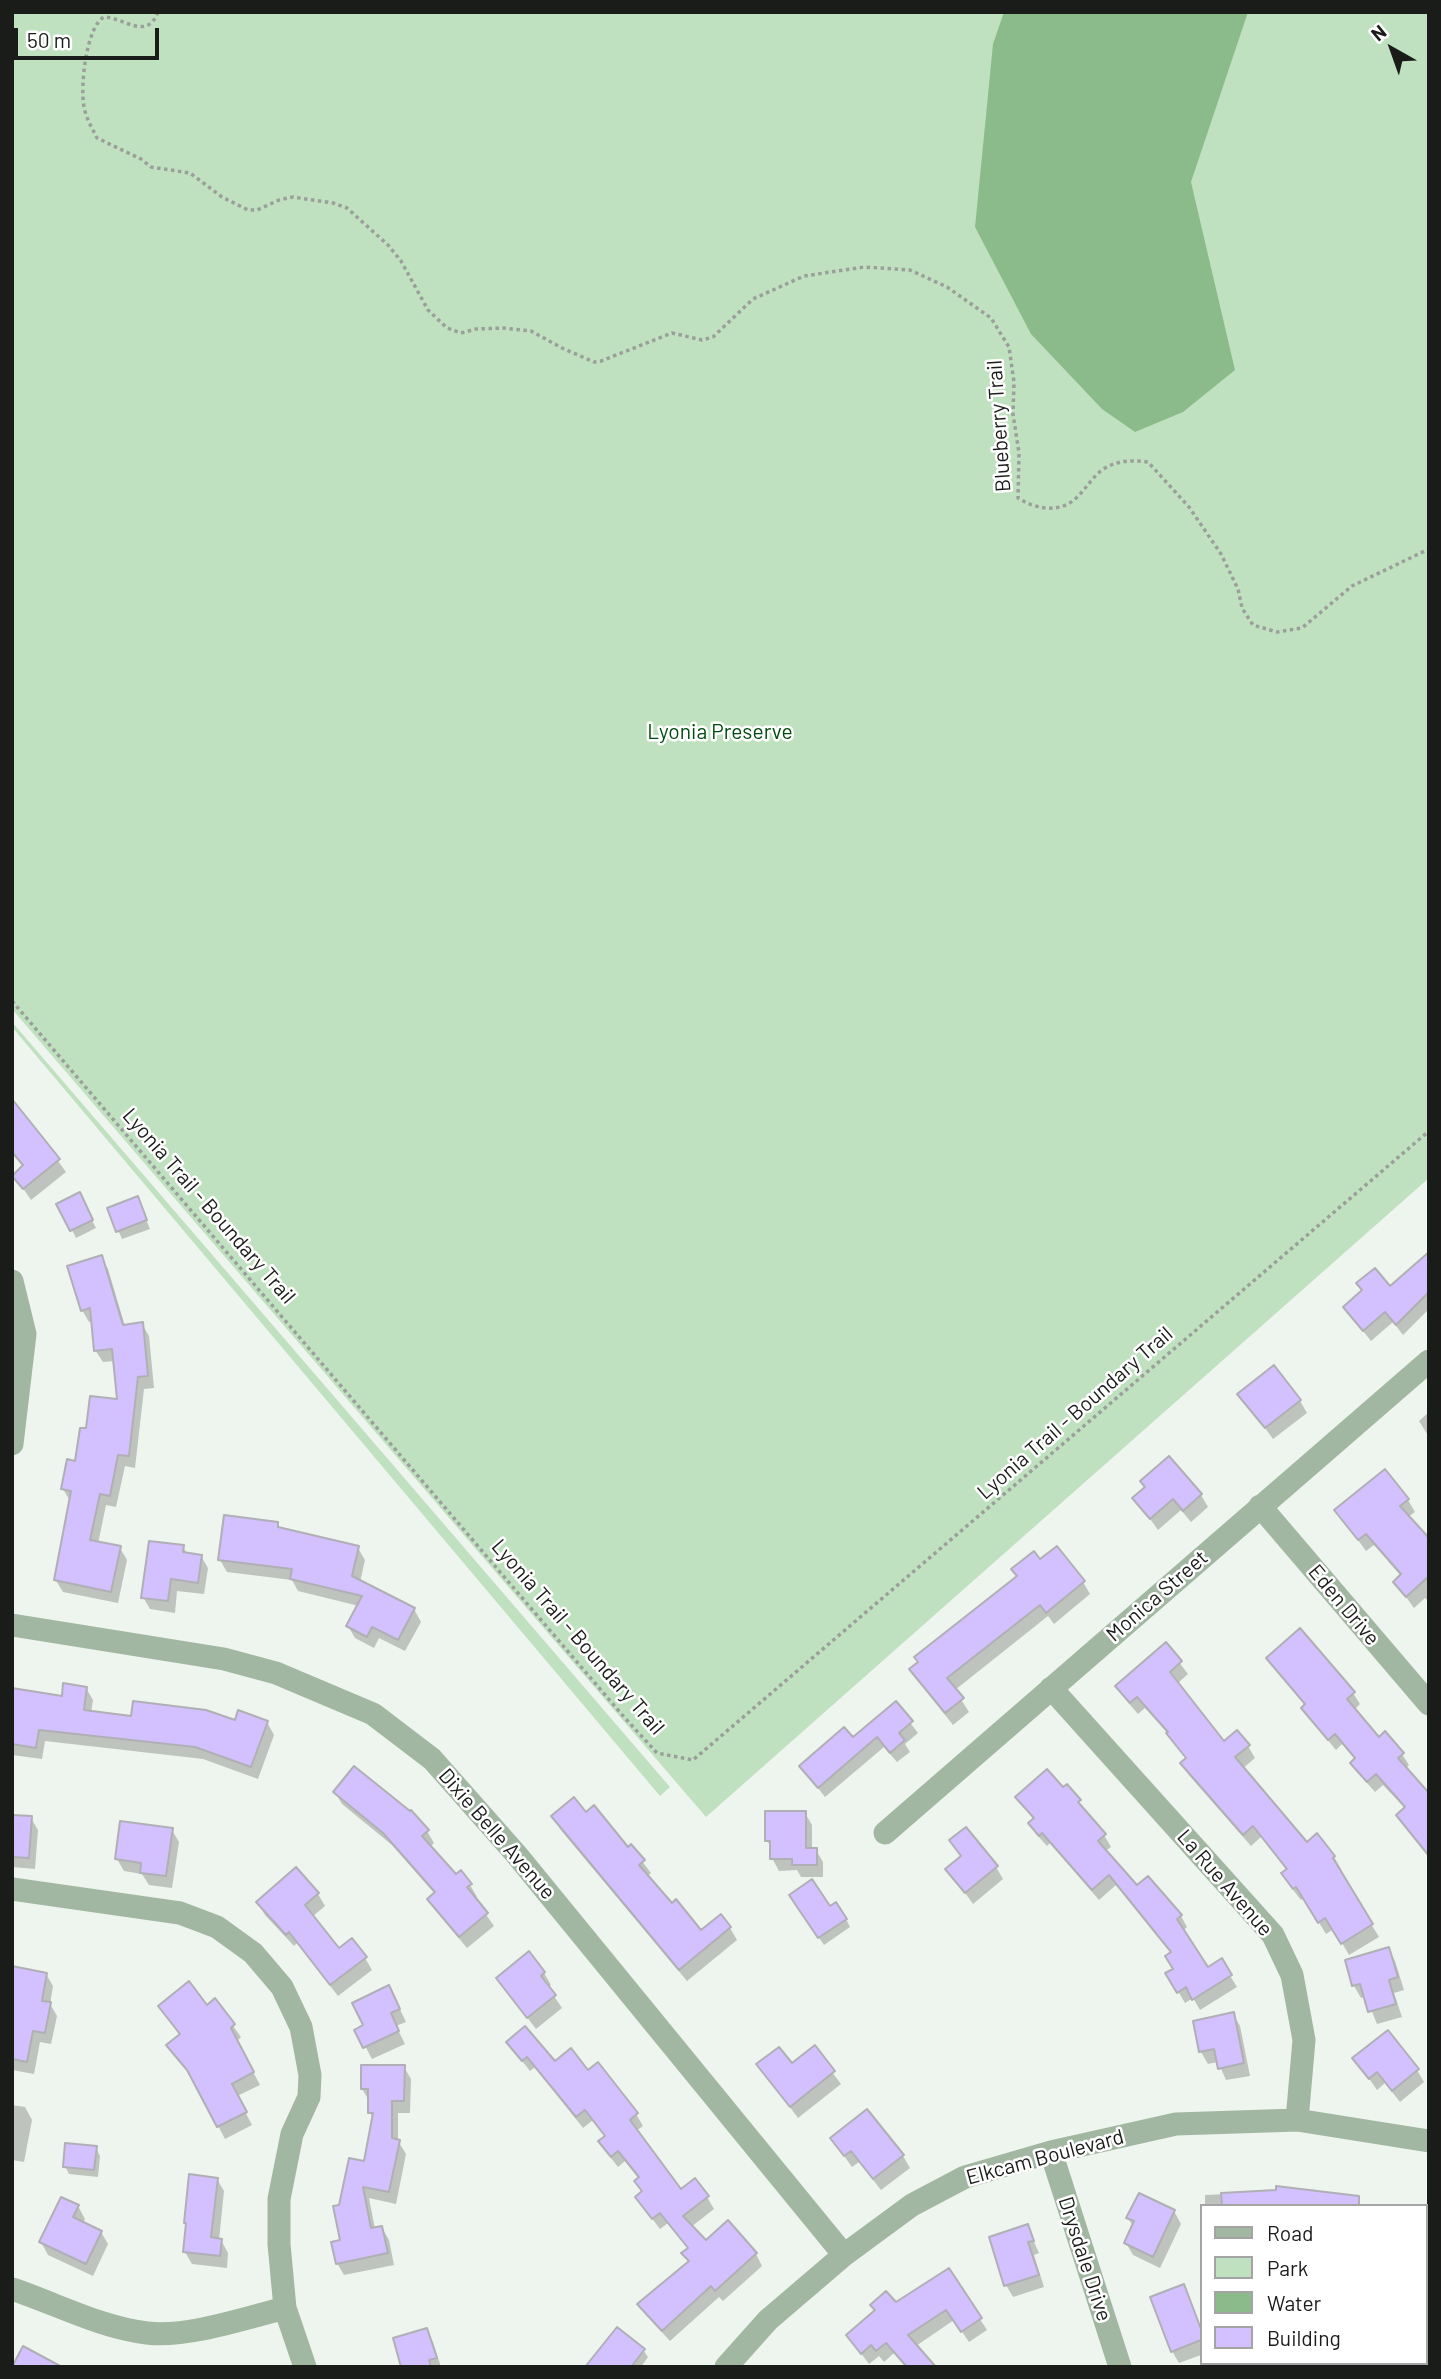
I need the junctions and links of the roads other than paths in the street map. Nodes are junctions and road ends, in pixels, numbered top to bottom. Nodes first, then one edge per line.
1 (12, 1281) edge
2 (1429, 1360) edge
3 (12, 1444) edge
4 (1260, 1506) junction
5 (12, 1625) edge
6 (1051, 1688) junction
7 (1429, 1704) edge
8 (885, 1833) dead end
9 (12, 1889) edge
10 (1297, 2120) junction
11 (1429, 2141) edge
12 (1051, 2152) junction
13 (844, 2255) junction
14 (12, 2289) edge
15 (285, 2308) junction
16 (305, 2367) edge
17 (726, 2367) edge
18 (1120, 2367) edge

1 - 3 street
2 - 4 street, Monica Street
4 - 6 street, Monica Street
4 - 7 street, Eden Drive
5 - 13 street, Dixie Belle Avenue
6 - 8 street, Monica Street
6 - 10 street, La Rue Avenue
9 - 15 street
10 - 11 street, Elkcam Boulevard
10 - 12 street, Elkcam Boulevard
12 - 13 street, Elkcam Boulevard
12 - 18 street, Drysdale Drive
13 - 17 street, Elkcam Boulevard
14 - 15 street
15 - 16 street

